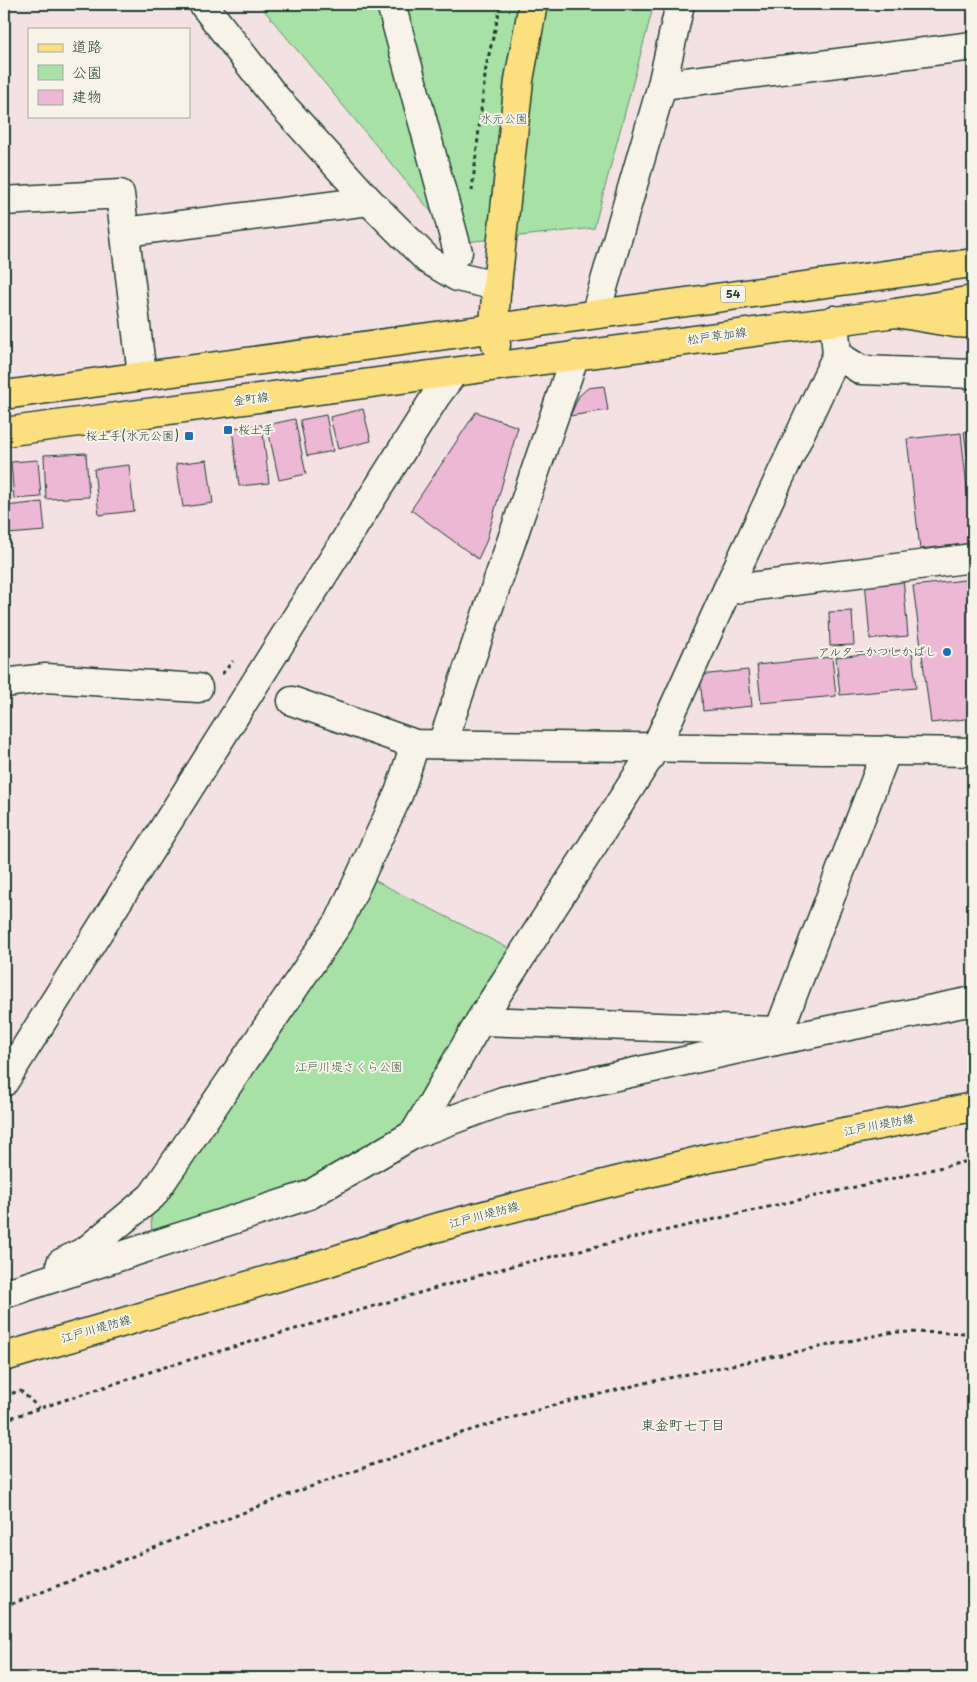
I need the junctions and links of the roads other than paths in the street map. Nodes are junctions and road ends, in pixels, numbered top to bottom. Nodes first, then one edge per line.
1 (203, 4) edge
2 (391, 4) edge
3 (533, 4) edge
4 (680, 4) edge
5 (973, 46) edge
6 (662, 85) junction
7 (4, 201) edge
8 (369, 201) junction
9 (125, 232) junction
10 (458, 252) dead end
11 (973, 262) edge
12 (497, 286) junction
13 (973, 300) edge
14 (596, 312) junction
15 (896, 313) junction
16 (834, 320) junction
17 (973, 324) edge
18 (494, 328) junction
19 (575, 355) junction
20 (837, 355) junction
21 (499, 365) junction
22 (454, 372) junction
23 (973, 374) edge
24 (142, 376) junction
25 (4, 395) edge
26 (4, 432) edge
27 (973, 558) edge
28 (727, 590) junction
29 (4, 683) edge
30 (198, 688) dead end
31 (292, 701) dead end
32 (415, 744) junction
33 (442, 744) junction
34 (656, 747) junction
35 (887, 750) junction
36 (973, 752) edge
37 (973, 1001) edge
38 (480, 1021) junction
39 (777, 1036) junction
40 (4, 1082) edge
41 (973, 1107) edge
42 (414, 1134) junction
43 (4, 1293) edge
44 (4, 1357) edge

1 - 8 street
2 - 10 street
3 - 12 main road
4 - 6 street
5 - 6 street
6 - 14 street
7 - 9 street
8 - 9 street
8 - 12 street
9 - 24 street
11 - 14 main road, 54
12 - 18 main road
13 - 15 main road, 松戸草加線
14 - 18 main road, 54
15 - 16 main road, 松戸草加線
15 - 17 main road
16 - 19 main road, 松戸草加線
16 - 20 street
18 - 21 main road
18 - 24 main road
19 - 21 main road, 松戸草加線
19 - 33 street
20 - 23 street
20 - 28 street
21 - 22 main road, 金町線
22 - 26 main road, 金町線
22 - 40 street
24 - 25 main road
27 - 28 street
28 - 34 street
29 - 30 street
31 - 32 street
32 - 33 street
32 - 43 street
33 - 34 street
34 - 35 street
34 - 38 street
35 - 36 street
35 - 39 street
37 - 39 street
38 - 39 street
38 - 42 street
39 - 42 street
41 - 44 main road, 江戸川堤防線
42 - 43 street

